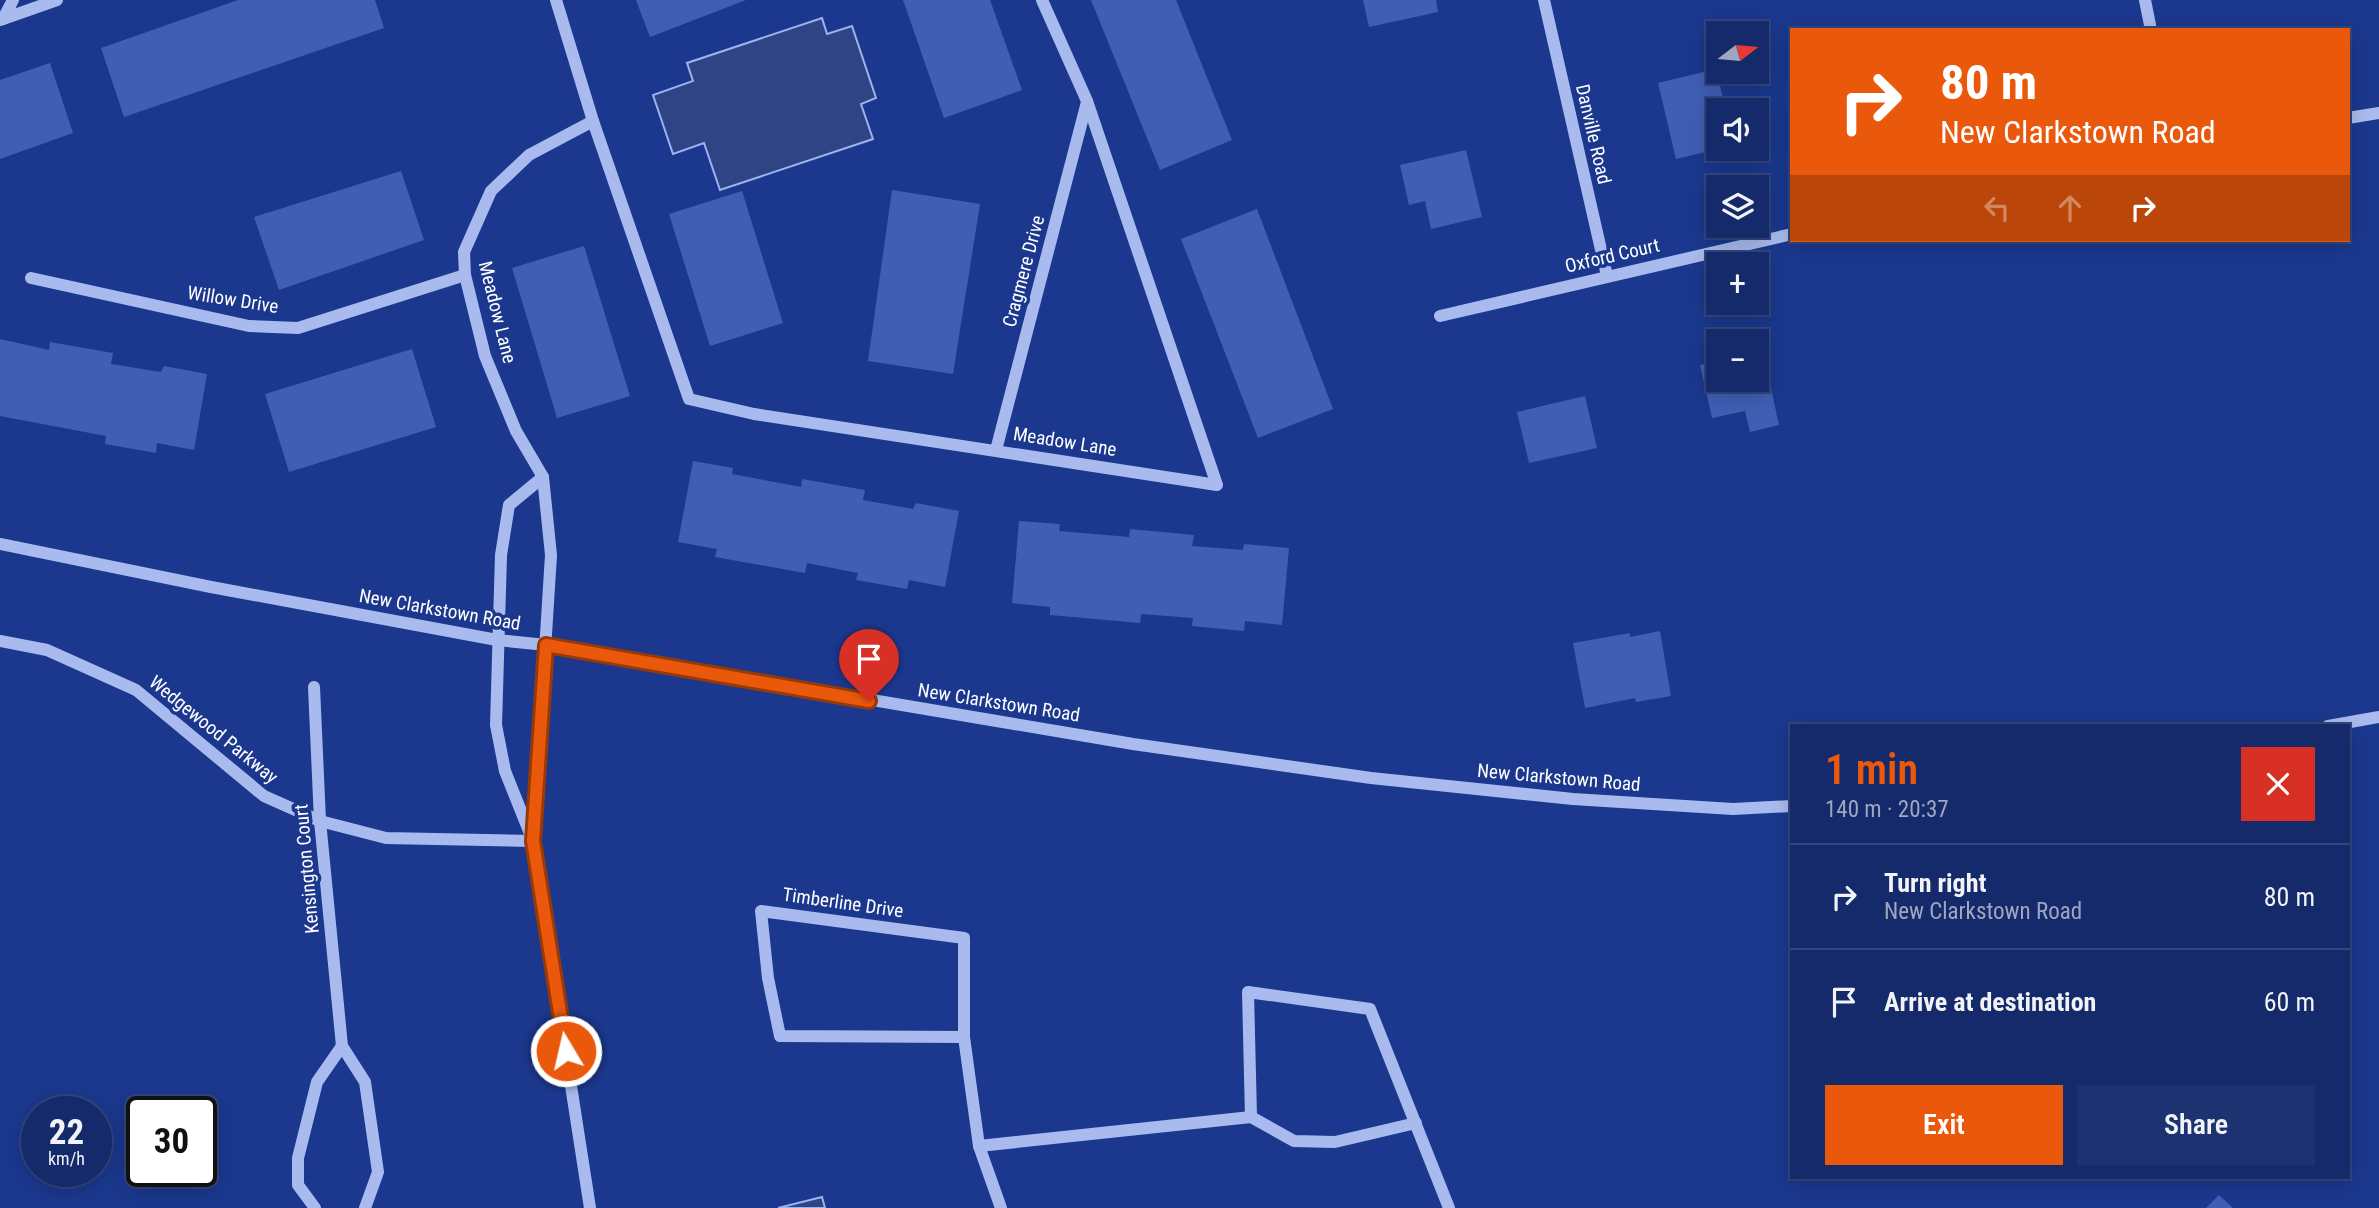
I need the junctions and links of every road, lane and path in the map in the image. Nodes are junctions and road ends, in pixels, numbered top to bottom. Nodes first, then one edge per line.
1 (13, 0) edge
2 (57, 0) edge
3 (556, 0) edge
4 (1042, 0) edge
5 (1544, 0) edge
6 (2145, 0) edge
7 (1, 20) edge
8 (2151, 28) edge
9 (1087, 101) junction
10 (2379, 113) edge
11 (2350, 118) edge
12 (593, 121) junction
13 (1790, 233) edge
14 (466, 275) junction
15 (1607, 276) junction
16 (31, 278) dead end
17 (1440, 316) dead end
18 (996, 450) junction
19 (543, 477) junction
20 (0, 544) edge
21 (497, 640) junction
22 (0, 641) edge
23 (546, 645) junction
24 (314, 688) dead end
25 (2379, 718) edge
26 (2342, 724) edge
27 (1790, 806) edge
28 (320, 821) junction
29 (533, 841) junction
30 (964, 1037) junction
31 (342, 1046) junction
32 (1251, 1117) junction
33 (1416, 1123) junction
34 (979, 1146) junction
35 (315, 1208) edge
36 (365, 1208) edge
37 (590, 1208) edge
38 (1001, 1208) edge
39 (1449, 1208) edge

1 - 7 street
2 - 7 street
3 - 12 street, Meadow Lane
4 - 9 street, Meadow Lane
5 - 15 street, Danville Road
6 - 8 street
9 - 18 street, Cragmere Drive
9 - 18 street, Meadow Lane
10 - 11 street
12 - 14 street, Meadow Lane
12 - 18 street, Meadow Lane
13 - 15 street, Oxford Court
14 - 16 street, Willow Drive
14 - 19 street, Meadow Lane
15 - 17 street, Oxford Court
19 - 21 street
19 - 23 street, Meadow Lane
20 - 21 street, New Clarkstown Road
21 - 23 street, New Clarkstown Road
21 - 29 street
22 - 28 street, Wedgewood Parkway
23 - 27 street, New Clarkstown Road
23 - 29 street, Meadow Lane
24 - 28 street, Kensington Court
25 - 26 street
28 - 29 street, Wedgewood Parkway
28 - 31 street, Kensington Court
29 - 37 street
30 - 30 street, Timberline Drive
30 - 34 street, Timberline Drive
31 - 35 street
31 - 36 street, Kensington Court
32 - 33 street
32 - 33 street
32 - 34 street
33 - 39 street
34 - 38 street, Timberline Drive

